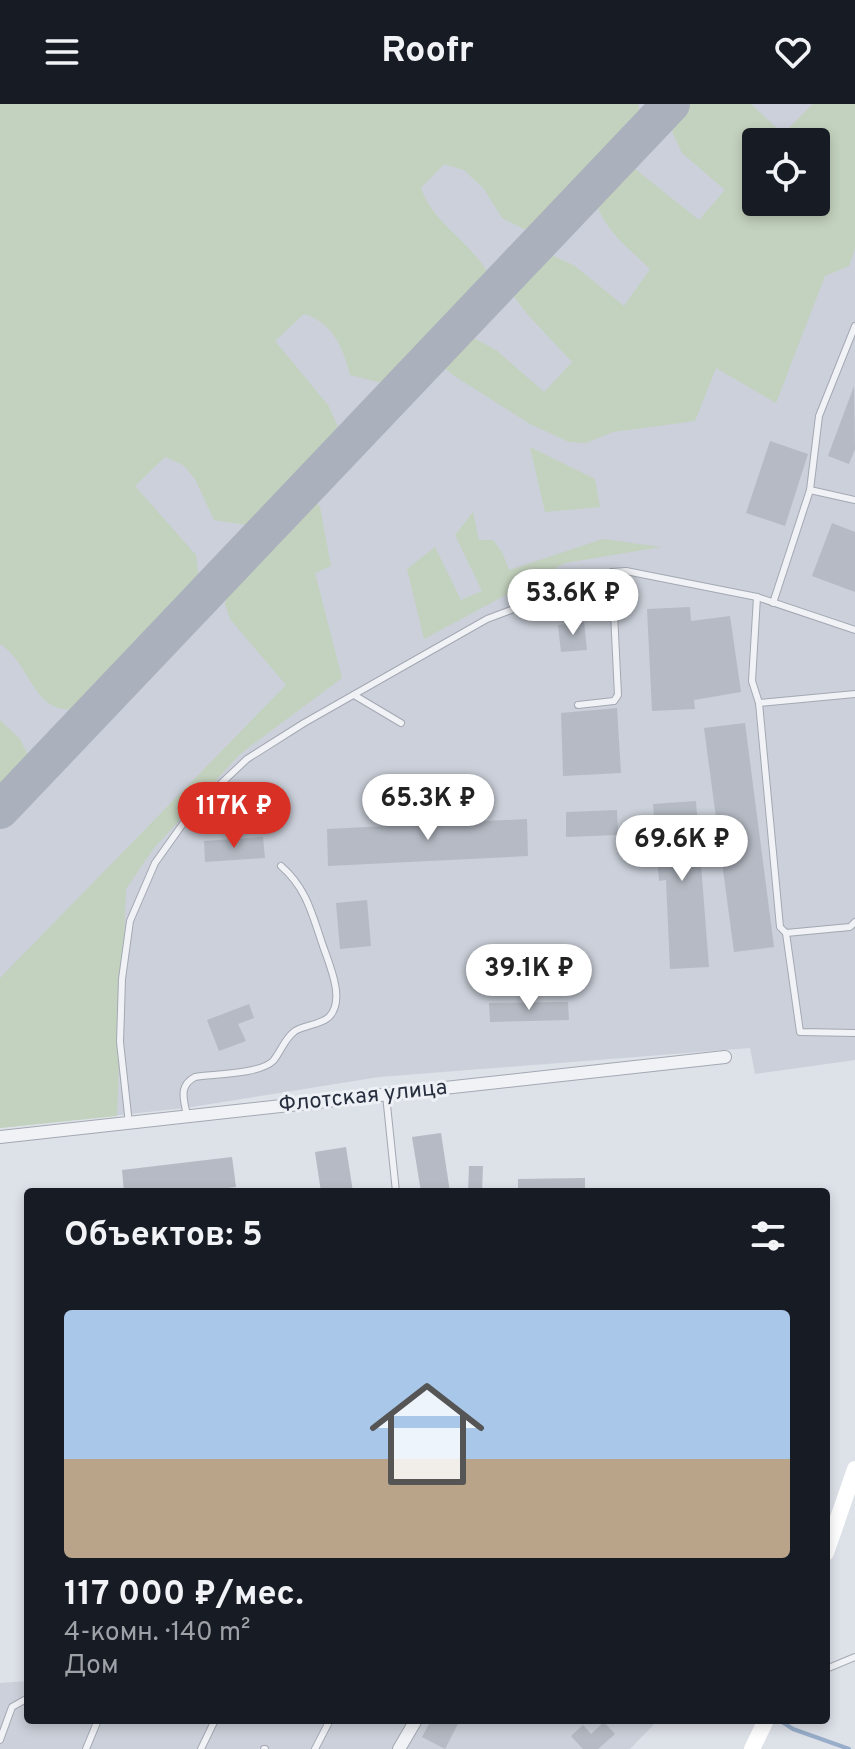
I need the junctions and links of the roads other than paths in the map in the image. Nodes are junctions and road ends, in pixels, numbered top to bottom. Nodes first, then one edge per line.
1 (855, 326) edge
2 (853, 334) edge
3 (810, 490) junction
4 (855, 500) edge
5 (612, 572) junction
6 (551, 595) junction
7 (757, 597) junction
8 (773, 603) junction
9 (561, 613) dead end
10 (855, 630) edge
11 (855, 694) edge
12 (354, 695) junction
13 (759, 703) junction
14 (578, 705) dead end
15 (401, 723) dead end
16 (281, 866) dead end
17 (853, 927) edge
18 (786, 933) junction
19 (855, 1033) edge
20 (725, 1057) dead end
21 (386, 1095) junction
22 (187, 1117) junction
23 (129, 1124) junction
24 (0, 1137) edge
25 (396, 1188) edge
26 (855, 1469) edge
27 (830, 1541) edge
28 (855, 1657) edge
29 (830, 1667) edge
30 (24, 1700) edge
31 (96, 1724) edge
32 (213, 1724) edge
33 (328, 1724) edge
34 (414, 1724) edge
35 (764, 1724) edge
36 (0, 1740) edge
37 (86, 1749) edge
38 (201, 1749) edge
39 (315, 1749) edge
40 (399, 1749) edge
41 (752, 1749) edge

1 - 2 lane
2 - 3 lane
3 - 4 lane
3 - 8 lane
5 - 6 lane
5 - 7 lane
5 - 14 lane
6 - 9 lane
6 - 12 lane
7 - 8 lane
7 - 13 lane
8 - 10 lane
11 - 13 lane
12 - 15 lane
12 - 23 lane
13 - 18 lane
16 - 22 lane
17 - 18 lane
18 - 19 lane
20 - 21 street, Флотская улица
21 - 22 street, Флотская улица
21 - 25 lane
22 - 23 street, Флотская улица
23 - 24 street, Флотская улица
26 - 27 main road
28 - 29 lane
30 - 36 lane
31 - 37 lane
32 - 38 lane
33 - 39 lane
34 - 40 street
35 - 41 main road

